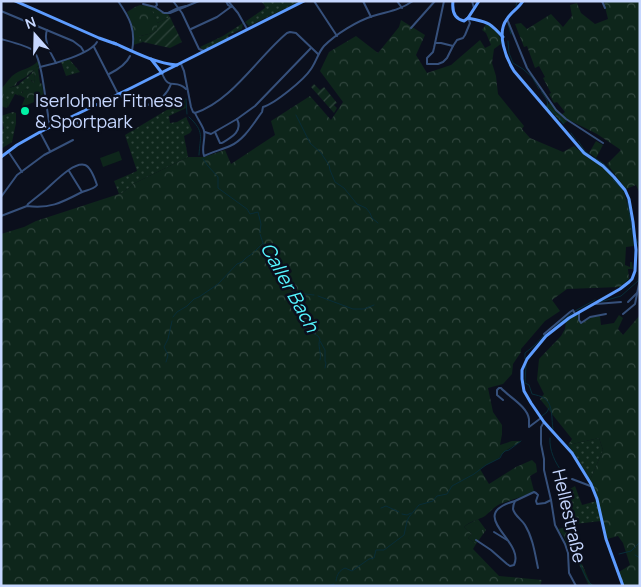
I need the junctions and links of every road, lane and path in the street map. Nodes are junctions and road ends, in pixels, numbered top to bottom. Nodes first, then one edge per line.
1 (15, 1) edge
2 (118, 1) edge
3 (156, 1) edge
4 (173, 1) edge
5 (198, 1) edge
6 (227, 1) edge
7 (304, 1) edge
8 (314, 1) edge
9 (363, 1) edge
10 (397, 1) edge
11 (413, 1) edge
12 (435, 1) edge
13 (444, 1) edge
14 (453, 1) edge
15 (472, 1) edge
16 (479, 1) edge
17 (523, 1) edge
18 (602, 1) edge
19 (143, 4) dead end
20 (155, 7) junction
21 (232, 7) junction
22 (402, 8) junction
23 (605, 8) dead end
24 (179, 9) junction
25 (474, 9) junction
26 (1, 12) edge
27 (371, 17) junction
28 (468, 18) junction
29 (507, 19) junction
30 (411, 28) dead end
31 (247, 29) junction
32 (47, 30) junction
33 (190, 30) junction
34 (337, 36) junction
35 (503, 37) junction
36 (1, 39) edge
37 (97, 42) dead end
38 (436, 43) junction
39 (453, 46) junction
40 (94, 47) junction
41 (311, 48) junction
42 (199, 49) junction
43 (132, 51) junction
44 (204, 51) junction
45 (84, 52) junction
46 (198, 54) junction
47 (318, 54) junction
48 (130, 56) dead end
49 (149, 58) junction
50 (154, 60) junction
51 (56, 63) junction
52 (179, 64) junction
53 (40, 67) junction
54 (162, 72) junction
55 (109, 74) junction
56 (185, 81) junction
57 (171, 84) junction
58 (182, 85) junction
59 (187, 91) junction
60 (118, 94) junction
61 (122, 97) dead end
62 (259, 101) junction
63 (137, 104) dead end
64 (263, 107) junction
65 (195, 113) junction
66 (74, 116) junction
67 (237, 119) junction
68 (78, 124) dead end
69 (50, 127) junction
70 (40, 132) junction
71 (205, 132) junction
72 (215, 132) junction
73 (73, 140) dead end
74 (603, 143) dead end
75 (8, 151) junction
76 (50, 151) junction
77 (1, 157) edge
78 (69, 170) junction
79 (22, 172) junction
80 (82, 192) junction
81 (1, 197) edge
82 (27, 206) junction
83 (1, 216) edge
84 (638, 250) edge
85 (640, 279) edge
86 (637, 293) junction
87 (621, 302) dead end
88 (628, 302) dead end
89 (592, 304) junction
90 (575, 313) junction
91 (606, 314) dead end
92 (623, 314) dead end
93 (544, 334) dead end
94 (503, 400) dead end
95 (541, 418) junction
96 (544, 422) junction
97 (572, 479) dead end
98 (593, 488) junction
99 (552, 500) junction
100 (516, 501) junction
101 (494, 532) dead end
102 (476, 540) dead end
103 (508, 540) junction
104 (538, 568) dead end
105 (576, 586) edge
106 (623, 586) edge

1 - 43 main road
2 - 43 street
3 - 20 street
4 - 24 street
5 - 24 street
6 - 21 street
7 - 31 main road
8 - 34 street
9 - 27 street
10 - 22 street
11 - 22 street
12 - 30 street
13 - 38 street
14 - 28 main road
15 - 25 street
16 - 25 main road
17 - 29 main road
18 - 23 street
19 - 20 street
20 - 24 street
21 - 31 street
21 - 33 street
22 - 27 street
24 - 33 street
25 - 28 main road
26 - 32 street
27 - 34 street
28 - 35 main road
28 - 39 street
29 - 35 main road
29 - 74 street
31 - 44 main road
32 - 45 street
32 - 51 street
33 - 42 street
34 - 47 street
35 - 84 main road
36 - 53 street
37 - 40 street
38 - 39 street
38 - 39 street
40 - 45 street
40 - 55 street
41 - 47 street
41 - 62 street
41 - 65 street
42 - 44 street
42 - 46 street
43 - 49 main road
44 - 46 main road
45 - 51 street
46 - 52 main road
47 - 64 street
48 - 55 street
49 - 50 main road
49 - 54 main road
50 - 52 main road
50 - 54 main road
51 - 53 street
52 - 54 main road
52 - 56 street
53 - 69 street
54 - 57 street
54 - 60 main road
55 - 60 street
56 - 58 street
56 - 59 street
57 - 58 street
57 - 63 street
58 - 59 street
59 - 65 street
60 - 61 street
60 - 66 main road
62 - 64 street
62 - 67 street
64 - 71 street
65 - 71 street
66 - 68 street
66 - 69 main road
67 - 72 street
67 - 72 street
69 - 70 main road
70 - 75 main road
70 - 76 street
71 - 72 street
73 - 76 street
75 - 77 main road
75 - 79 street
76 - 79 street
78 - 80 street
78 - 80 street
78 - 82 street
79 - 81 street
80 - 82 street
82 - 83 street
84 - 89 main road
85 - 86 street
86 - 88 street
86 - 92 street
87 - 89 street
89 - 90 main road
90 - 91 street
90 - 93 street
90 - 95 main road
94 - 95 street
95 - 96 main road
96 - 98 main road
96 - 99 street, Hellestraße
97 - 98 street
98 - 106 main road
99 - 100 street
99 - 105 street, Hellestraße
100 - 103 street
100 - 104 street
101 - 103 street
102 - 103 street

